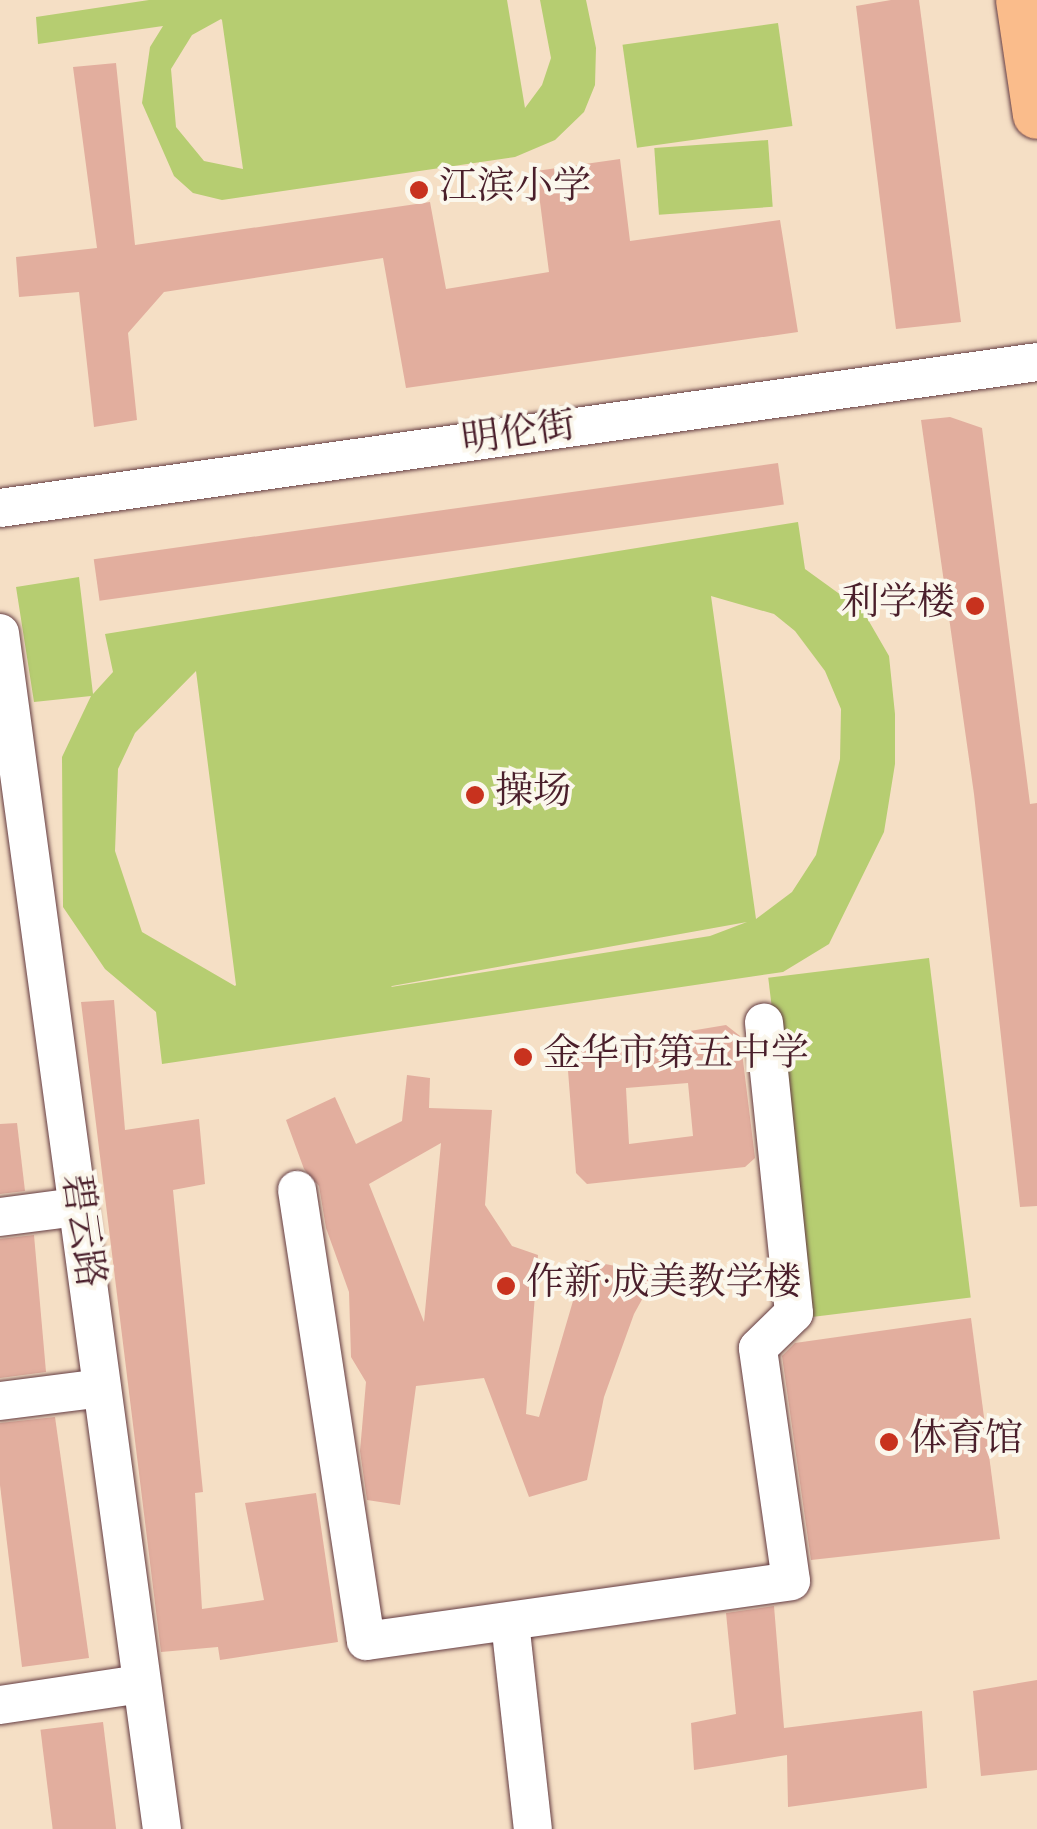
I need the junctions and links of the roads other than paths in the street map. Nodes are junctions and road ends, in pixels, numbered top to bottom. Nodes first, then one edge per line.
1 (1020, 0) edge
2 (1037, 115) edge
3 (1037, 362) edge
4 (0, 508) edge
5 (0, 633) edge
6 (764, 1023) dead end
7 (297, 1190) dead end
8 (77, 1207) junction
9 (0, 1217) edge
10 (101, 1388) junction
11 (0, 1401) edge
12 (510, 1622) junction
13 (141, 1684) junction
14 (0, 1705) edge
15 (162, 1829) edge
16 (533, 1829) edge

1 - 2 main road
3 - 4 street, 明伦街
5 - 8 street, 碧云路
6 - 12 street
7 - 12 street
8 - 9 street
8 - 10 street, 碧云路
10 - 11 street
10 - 13 street, 碧云路
12 - 16 street
13 - 14 street
13 - 15 street, 碧云路

